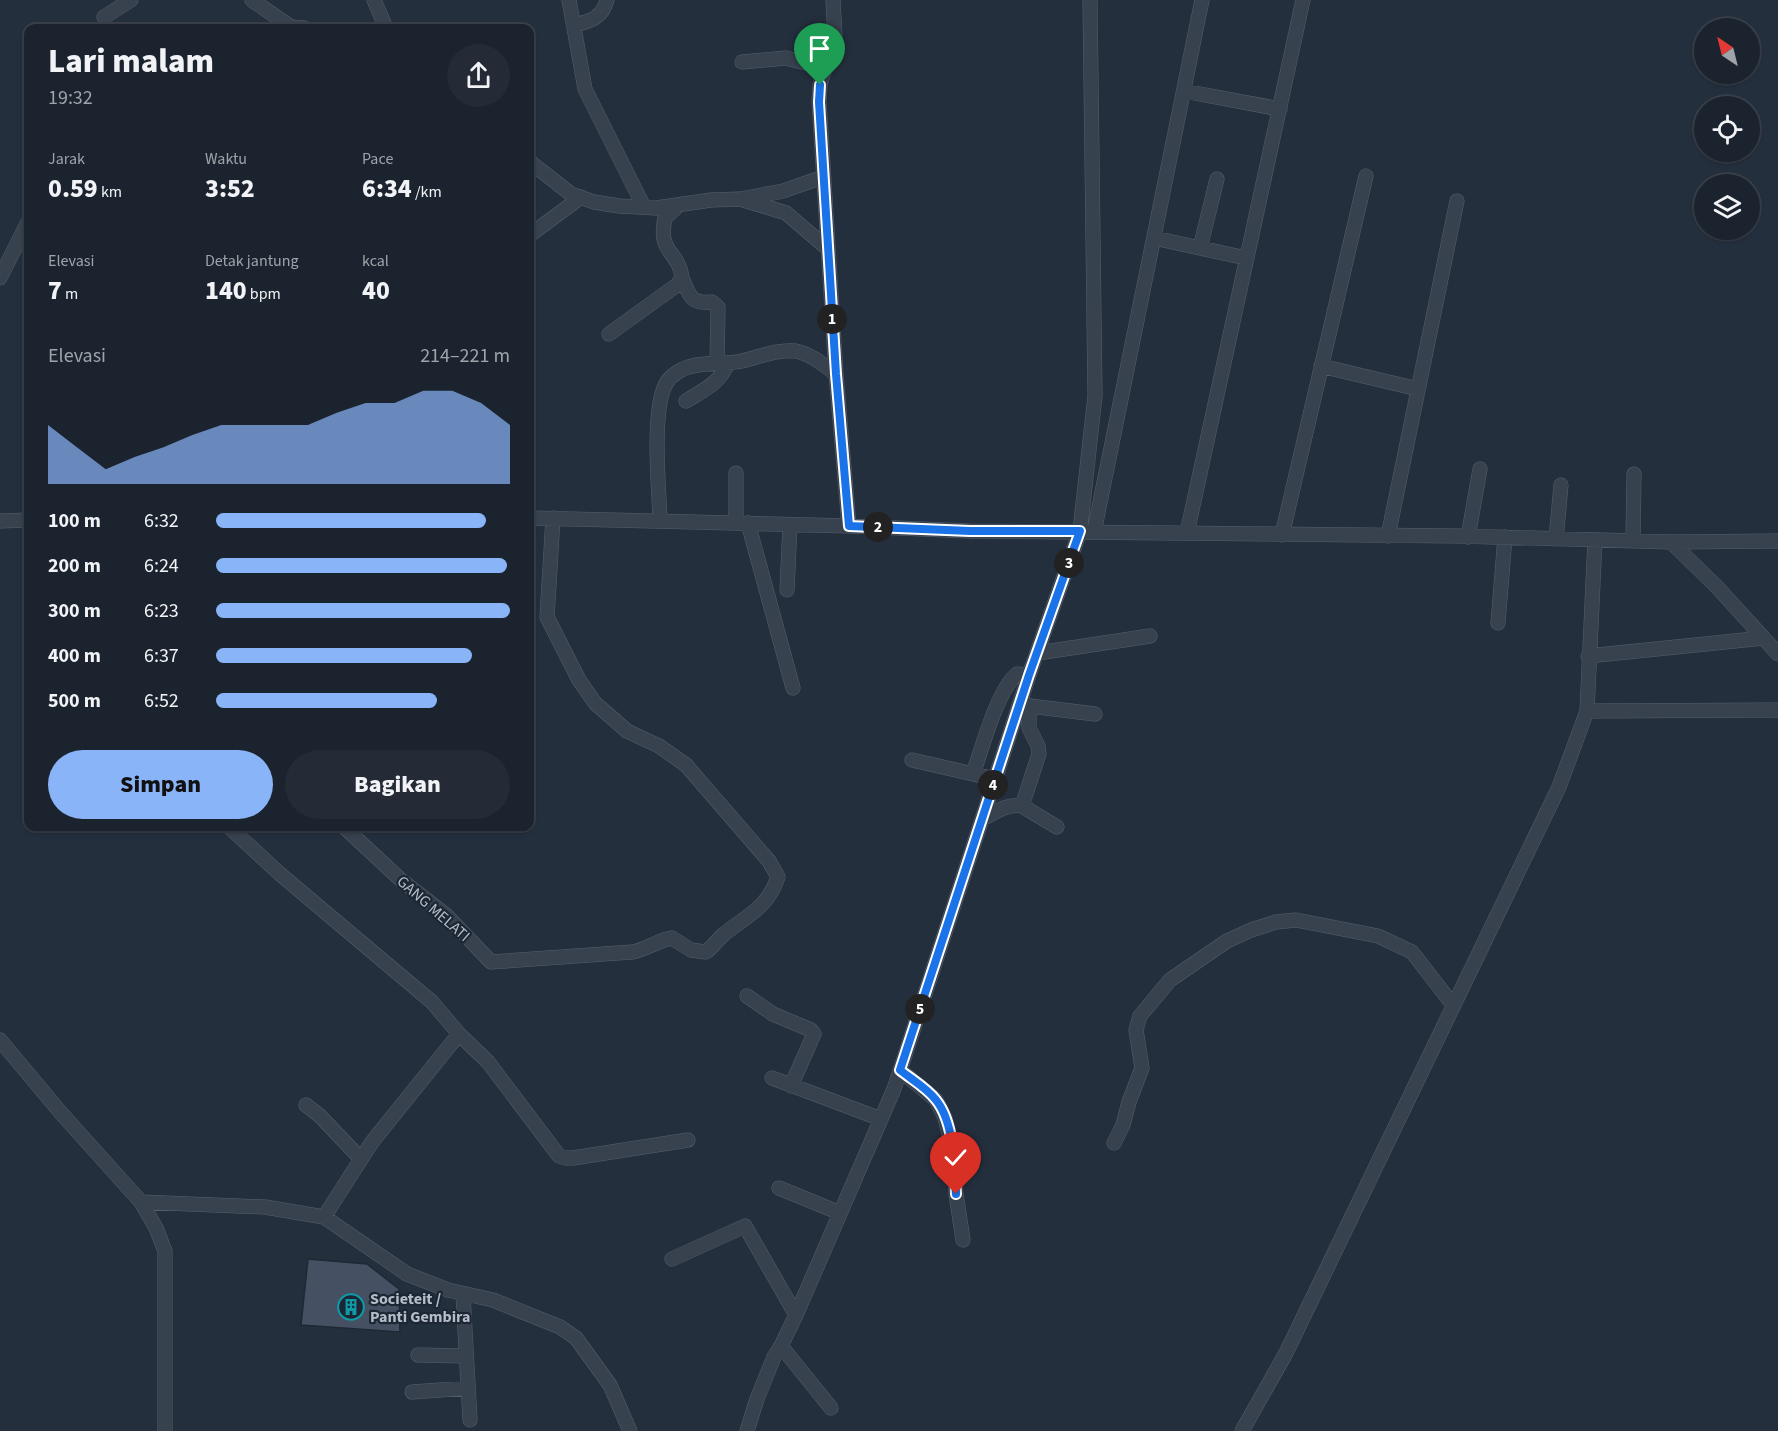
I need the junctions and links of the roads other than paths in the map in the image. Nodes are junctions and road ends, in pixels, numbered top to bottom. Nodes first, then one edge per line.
1 (130, 0) edge
2 (252, 0) edge
3 (374, 0) edge
4 (569, 0) edge
5 (606, 0) edge
6 (833, 0) edge
7 (1090, 0) edge
8 (1202, 0) edge
9 (1303, 0) edge
10 (104, 17) dead end
11 (287, 24) edge
12 (384, 24) edge
13 (575, 25) junction
14 (742, 62) dead end
15 (825, 68) junction
16 (1184, 91) junction
17 (1280, 109) junction
18 (534, 165) edge
19 (1366, 176) dead end
20 (823, 177) junction
21 (1217, 179) dead end
22 (581, 197) junction
23 (740, 199) junction
24 (1457, 201) dead end
25 (679, 205) junction
26 (644, 207) junction
27 (24, 230) edge
28 (534, 232) edge
29 (1154, 238) junction
30 (827, 248) junction
31 (1200, 249) junction
32 (1246, 258) junction
33 (0, 278) edge
34 (682, 278) junction
35 (609, 334) dead end
36 (722, 363) junction
37 (1321, 366) junction
38 (836, 374) junction
39 (1418, 389) junction
40 (686, 401) dead end
41 (1480, 470) dead end
42 (736, 473) dead end
43 (1634, 474) dead end
44 (1561, 485) dead end
45 (534, 518) edge
46 (553, 519) junction
47 (24, 520) edge
48 (0, 521) edge
49 (660, 521) junction
50 (742, 523) junction
51 (790, 525) junction
52 (849, 526) junction
53 (1087, 532) junction
54 (1187, 533) junction
55 (1282, 535) junction
56 (1388, 536) junction
57 (1468, 537) junction
58 (1504, 537) junction
59 (1556, 538) junction
60 (1595, 540) junction
61 (1633, 541) junction
62 (1671, 542) junction
63 (1778, 542) edge
64 (787, 590) dead end
65 (1498, 623) dead end
66 (1150, 636) dead end
67 (1764, 638) junction
68 (1038, 653) junction
69 (1778, 653) edge
70 (1588, 656) junction
71 (1029, 675) junction
72 (793, 688) dead end
73 (1024, 705) junction
74 (1778, 710) edge
75 (1587, 711) junction
76 (1095, 714) dead end
77 (912, 760) dead end
78 (973, 774) junction
79 (995, 779) junction
80 (1022, 806) junction
81 (982, 819) junction
82 (1057, 827) dead end
83 (233, 831) edge
84 (349, 831) edge
85 (747, 996) dead end
86 (1453, 1005) junction
87 (459, 1034) junction
88 (0, 1040) edge
89 (900, 1070) junction
90 (772, 1078) dead end
91 (791, 1086) junction
92 (306, 1105) dead end
93 (881, 1119) junction
94 (688, 1140) dead end
95 (1114, 1143) dead end
96 (361, 1159) junction
97 (779, 1188) dead end
98 (141, 1202) junction
99 (840, 1213) junction
100 (324, 1217) junction
101 (963, 1240) dead end
102 (672, 1259) dead end
103 (464, 1294) junction
104 (796, 1315) junction
105 (778, 1351) junction
106 (418, 1355) dead end
107 (466, 1356) junction
108 (468, 1388) junction
109 (412, 1392) dead end
110 (831, 1408) dead end
111 (470, 1420) dead end
112 (165, 1431) edge
113 (630, 1431) edge
114 (747, 1431) edge
115 (1242, 1431) edge

1 - 10 street
2 - 11 street
3 - 12 street
4 - 13 street
5 - 13 street
6 - 15 street
7 - 53 street
8 - 16 street
9 - 17 street
13 - 26 street
14 - 15 street
15 - 20 street
16 - 17 street
16 - 29 street
17 - 32 street
18 - 22 street
19 - 37 street
20 - 23 street
20 - 30 street
21 - 31 street
22 - 26 street
22 - 28 street
23 - 25 street
23 - 30 street
24 - 39 street
25 - 26 street
25 - 34 street
27 - 33 street
29 - 31 street
29 - 53 street
30 - 38 street
31 - 32 street
32 - 54 street
34 - 35 street
34 - 36 street
36 - 38 street
36 - 40 street
36 - 49 street
37 - 39 street
37 - 55 street
38 - 52 street
39 - 56 street
41 - 57 street
42 - 50 street
43 - 61 street
44 - 59 street
45 - 46 street
46 - 49 street
46 - 84 street, GANG MELATI
47 - 48 street
49 - 50 street
50 - 51 street
50 - 72 street
51 - 52 street
51 - 64 street
52 - 53 street
53 - 54 street
53 - 68 street
54 - 55 street
55 - 56 street
56 - 57 street
57 - 58 street
58 - 59 street
58 - 65 street
59 - 60 street
60 - 61 street
60 - 70 street
61 - 62 street
62 - 63 street
62 - 67 street
66 - 68 street
67 - 69 street
67 - 70 street
68 - 71 street
70 - 75 street
71 - 73 street
71 - 78 street
73 - 76 street
73 - 79 street
73 - 80 street
74 - 75 street
75 - 86 street
77 - 78 street
78 - 79 street
79 - 81 street
80 - 81 street
80 - 82 street
81 - 89 street
83 - 87 street
85 - 91 street
86 - 95 street
86 - 115 street
87 - 94 street
87 - 96 street
88 - 98 street
89 - 93 street
89 - 101 street
90 - 91 street
91 - 93 street
92 - 96 street
93 - 99 street
96 - 100 street
97 - 99 street
98 - 100 street
98 - 112 street
99 - 104 street
100 - 103 street
102 - 104 street
103 - 107 street
103 - 113 street
104 - 105 street
105 - 110 street
105 - 114 street
106 - 107 street
107 - 108 street
108 - 109 street
108 - 111 street

